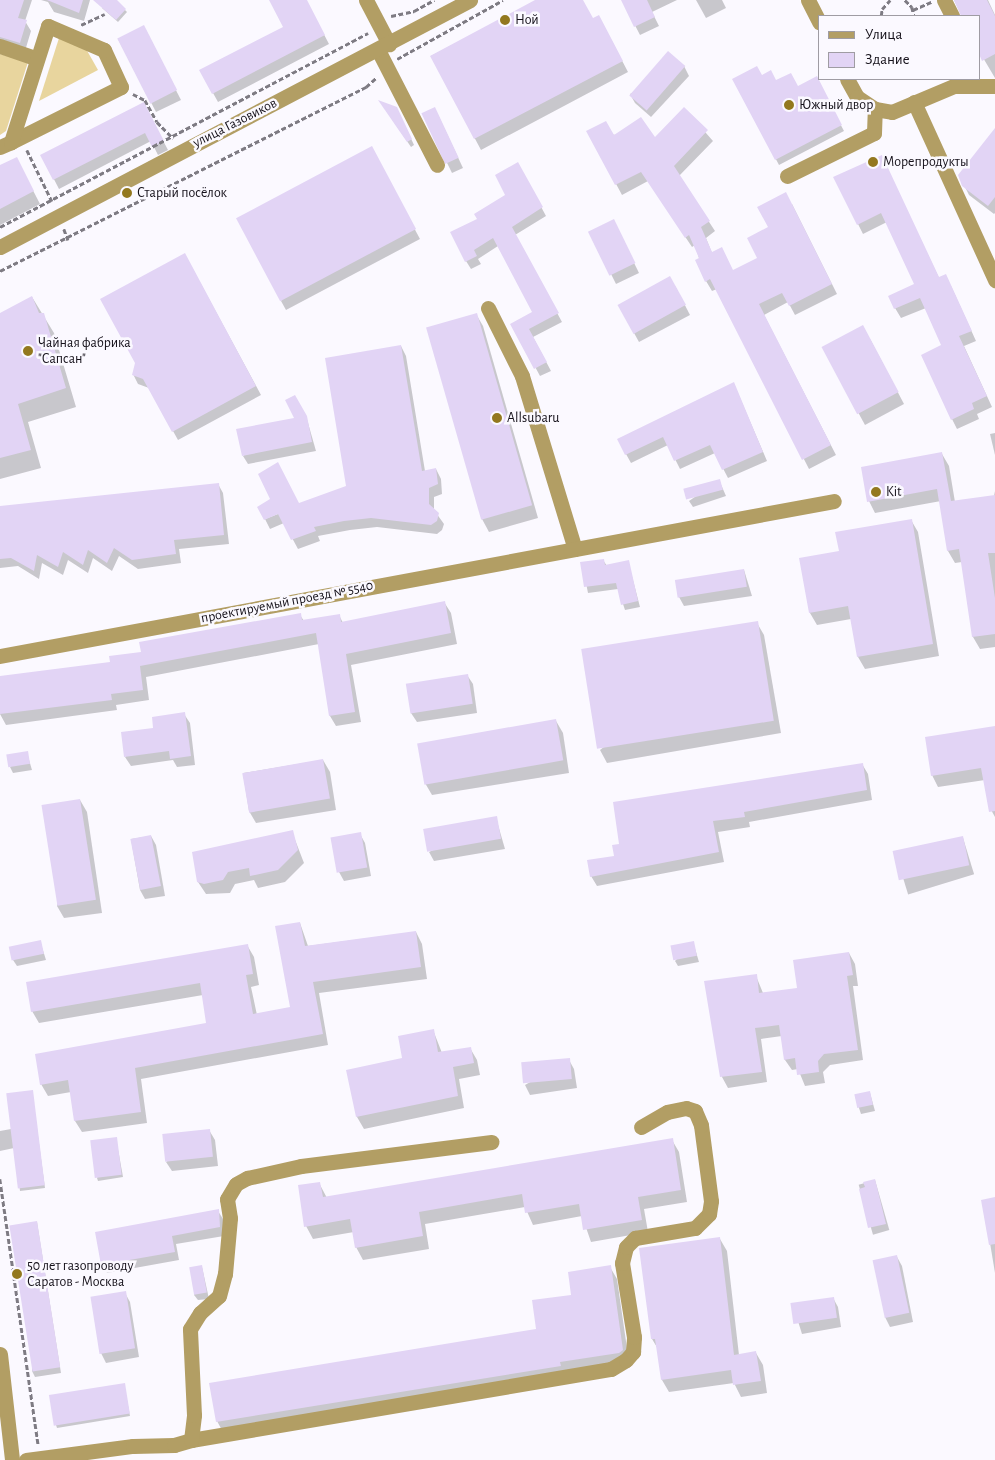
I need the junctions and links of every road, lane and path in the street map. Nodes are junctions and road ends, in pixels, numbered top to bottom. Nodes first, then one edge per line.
1 (366, 0) edge
2 (434, 0) edge
3 (470, 0) edge
4 (503, 0) edge
5 (808, 0) edge
6 (890, 0) edge
7 (905, 0) edge
8 (935, 0) edge
9 (944, 0) edge
10 (913, 10) junction
11 (105, 14) dead end
12 (398, 15) dead end
13 (881, 15) edge
14 (914, 15) edge
15 (952, 15) edge
16 (818, 20) edge
17 (379, 25) junction
18 (64, 33) junction
19 (0, 46) edge
20 (384, 47) junction
21 (37, 59) junction
22 (388, 68) junction
23 (980, 71) edge
24 (848, 80) edge
25 (990, 85) edge
26 (122, 88) junction
27 (914, 102) junction
28 (875, 109) junction
29 (173, 138) junction
30 (12, 145) edge
31 (436, 165) dead end
32 (787, 176) dead end
33 (51, 200) junction
34 (0, 227) edge
35 (0, 247) edge
36 (0, 271) edge
37 (995, 280) edge
38 (488, 308) dead end
39 (834, 501) dead end
40 (575, 549) junction
41 (0, 656) edge
42 (641, 1126) dead end
43 (491, 1142) dead end
44 (0, 1180) edge
45 (0, 1354) edge
46 (191, 1440) junction
47 (33, 1459) edge
48 (12, 1460) edge

1 - 17 street
2 - 12 path
3 - 20 street, улица Газовиков
4 - 22 path
5 - 16 street
6 - 13 path
7 - 10 path
8 - 10 path
9 - 15 street
10 - 14 path
11 - 18 path
17 - 20 street
17 - 29 path
18 - 21 street
18 - 26 street
19 - 21 street
20 - 22 street
20 - 35 street, улица Газовиков
21 - 30 street
22 - 31 street
22 - 36 path
23 - 25 street
24 - 28 street
25 - 27 street
26 - 29 path
26 - 30 street
27 - 28 street
27 - 37 street
28 - 32 street
29 - 33 path
30 - 33 path
33 - 34 path
38 - 40 street
39 - 40 street, проектируемый проезд № 5540
40 - 41 street, проектируемый проезд № 5540
42 - 46 street
43 - 46 street
44 - 47 path
45 - 48 street
46 - 47 street

